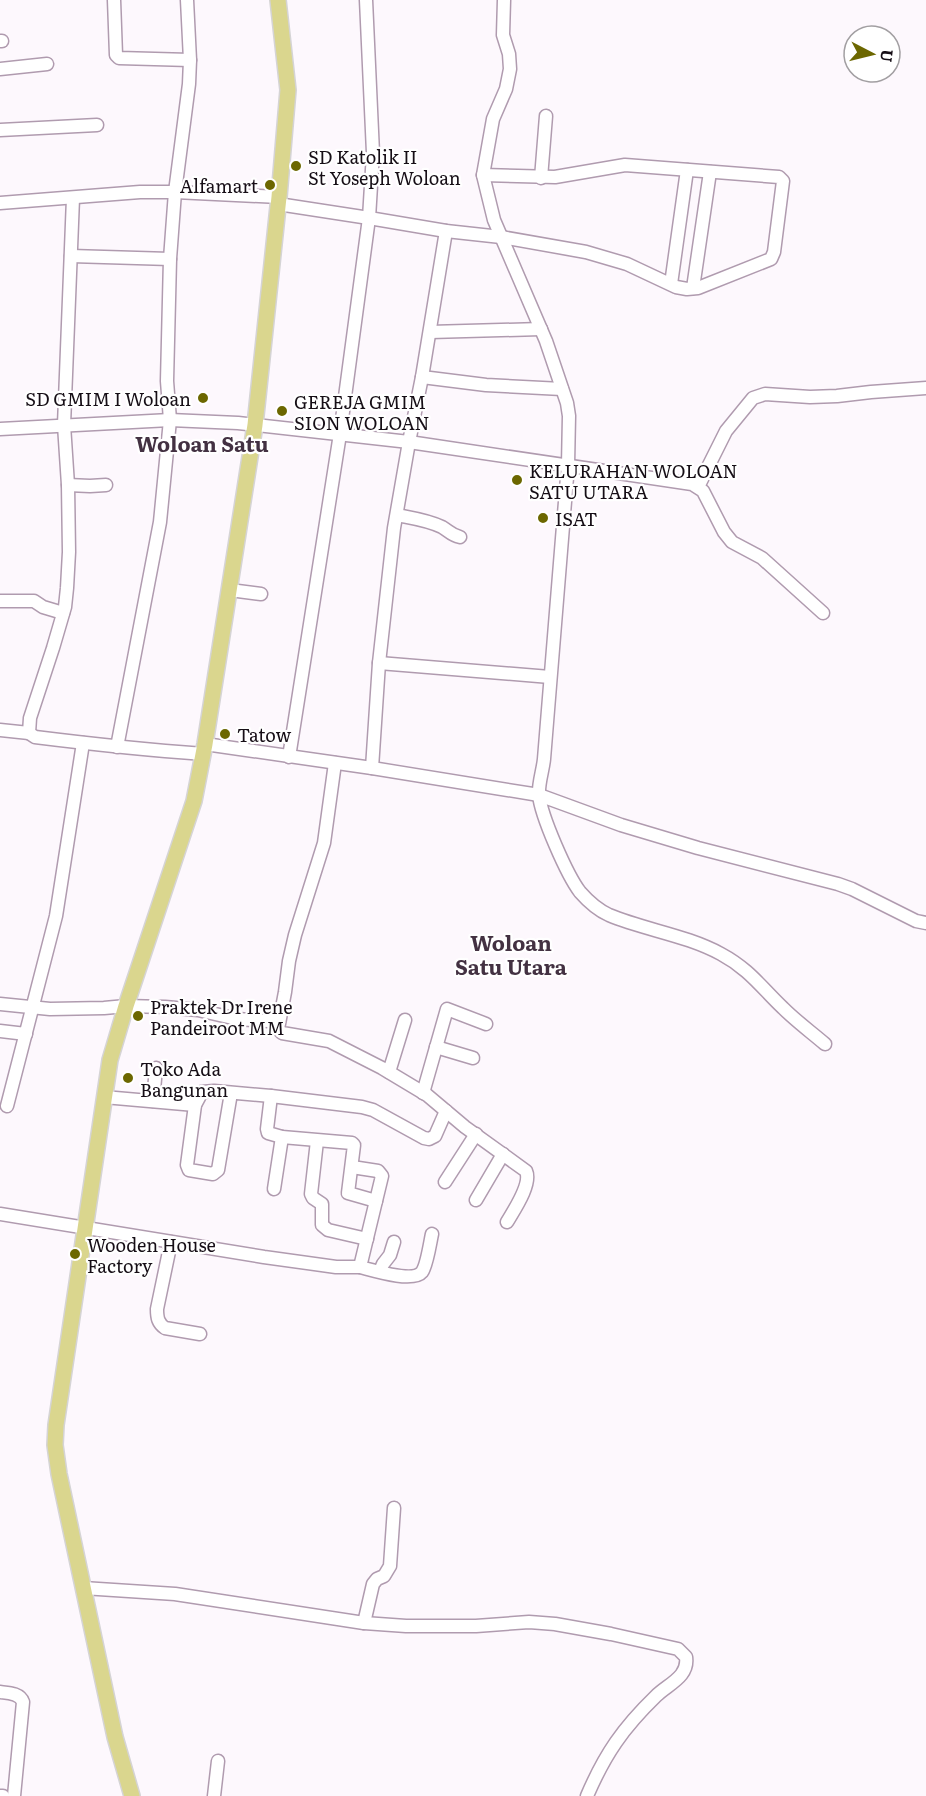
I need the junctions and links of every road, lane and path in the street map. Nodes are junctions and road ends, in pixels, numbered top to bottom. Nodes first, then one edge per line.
1 (114, 0) edge
2 (187, 0) edge
3 (278, 0) edge
4 (366, 0) edge
5 (504, 0) edge
6 (190, 60) junction
7 (47, 64) dead end
8 (0, 69) edge
9 (546, 116) dead end
10 (97, 125) dead end
11 (0, 130) edge
12 (687, 170) junction
13 (710, 172) junction
14 (483, 175) junction
15 (541, 178) junction
16 (175, 192) junction
17 (73, 198) junction
18 (278, 201) junction
19 (0, 203) edge
20 (369, 218) junction
21 (446, 231) junction
22 (501, 237) junction
23 (72, 256) junction
24 (170, 259) junction
25 (671, 284) junction
26 (693, 288) junction
27 (541, 329) junction
28 (430, 332) junction
29 (422, 378) junction
30 (926, 388) edge
31 (562, 389) junction
32 (170, 420) junction
33 (64, 425) junction
34 (255, 425) junction
35 (0, 429) edge
36 (340, 434) junction
37 (409, 442) junction
38 (568, 465) junction
39 (68, 484) junction
40 (106, 485) dead end
41 (698, 487) junction
42 (397, 515) junction
43 (460, 537) dead end
44 (230, 590) junction
45 (261, 594) dead end
46 (0, 601) edge
47 (63, 613) junction
48 (823, 613) dead end
49 (379, 663) junction
50 (550, 677) junction
51 (0, 730) edge
52 (29, 733) junction
53 (83, 743) junction
54 (117, 747) junction
55 (205, 749) junction
56 (289, 757) junction
57 (335, 763) junction
58 (372, 768) junction
59 (539, 795) junction
60 (926, 923) edge
61 (0, 1004) edge
62 (126, 1006) junction
63 (34, 1007) junction
64 (279, 1020) junction
65 (405, 1020) dead end
66 (486, 1024) dead end
67 (0, 1031) edge
68 (27, 1034) junction
69 (825, 1044) dead end
70 (436, 1047) junction
71 (473, 1058) dead end
72 (156, 1068) dead end
73 (389, 1072) junction
74 (231, 1093) junction
75 (423, 1093) junction
76 (271, 1096) junction
77 (104, 1097) junction
78 (153, 1101) junction
79 (195, 1105) junction
80 (7, 1106) dead end
81 (446, 1111) junction
82 (476, 1134) junction
83 (282, 1137) junction
84 (317, 1141) junction
85 (503, 1154) junction
86 (351, 1167) junction
87 (445, 1182) dead end
88 (274, 1189) dead end
89 (476, 1200) dead end
90 (376, 1201) junction
91 (0, 1214) edge
92 (507, 1222) dead end
93 (86, 1228) junction
94 (432, 1234) dead end
95 (367, 1239) junction
96 (171, 1242) junction
97 (394, 1242) dead end
98 (360, 1267) junction
99 (380, 1271) junction
100 (200, 1334) dead end
101 (394, 1509) dead end
102 (83, 1588) junction
103 (364, 1623) junction
104 (0, 1692) edge
105 (218, 1761) dead end
106 (14, 1796) edge
107 (132, 1796) edge
108 (214, 1796) edge
109 (587, 1796) edge

1 - 6 street
2 - 6 street
3 - 18 main road
4 - 20 street
5 - 14 street
6 - 16 street
7 - 8 street
9 - 15 street
10 - 11 street
12 - 13 street
12 - 15 street
12 - 25 street
13 - 26 street
13 - 26 street
14 - 15 street
14 - 22 street
16 - 17 street
16 - 18 street
16 - 24 street
17 - 19 street
17 - 23 street
18 - 20 street
18 - 34 main road
20 - 21 street
20 - 36 street
21 - 22 street
21 - 28 street
22 - 25 street
22 - 27 street
23 - 24 street
23 - 33 street
24 - 32 street
25 - 26 street
27 - 28 street
27 - 31 street
28 - 29 street
29 - 31 street
29 - 37 street
30 - 41 street
31 - 38 street
32 - 33 street
32 - 34 street
32 - 54 street
33 - 35 street
33 - 39 street
34 - 36 street
34 - 44 main road
36 - 37 street
36 - 56 street
37 - 38 street
37 - 42 street
38 - 41 street
38 - 50 street
39 - 40 street
39 - 47 street
41 - 48 street
42 - 43 street
42 - 49 street
44 - 45 street
44 - 55 main road
46 - 47 street
47 - 52 street
49 - 50 street
49 - 58 street
50 - 59 street
51 - 52 street
52 - 53 street
53 - 54 street
53 - 63 street
54 - 55 street
55 - 56 street
55 - 62 main road
56 - 57 street
57 - 58 street
57 - 64 street
58 - 59 street
59 - 60 street
59 - 69 street
61 - 63 street
62 - 63 street
62 - 64 street
62 - 77 main road
63 - 68 street
64 - 73 street
65 - 73 street
66 - 70 street
67 - 68 street
68 - 80 street
70 - 71 street
70 - 75 street
72 - 78 street
73 - 75 street
74 - 76 street
74 - 79 street
74 - 79 street
75 - 81 street
76 - 81 street
76 - 83 street
77 - 78 street
77 - 93 main road
78 - 79 street
81 - 82 street
82 - 85 street
82 - 87 street
83 - 84 street
83 - 88 street
84 - 86 street
84 - 95 street
85 - 89 street
85 - 92 street
86 - 90 street
86 - 90 street
90 - 95 street
91 - 93 street
93 - 96 street
93 - 102 main road
94 - 99 street
95 - 98 street
96 - 98 street
96 - 100 street
97 - 99 street
98 - 99 street
101 - 103 street
102 - 103 street
102 - 107 main road
103 - 109 street
104 - 106 street
105 - 108 street

